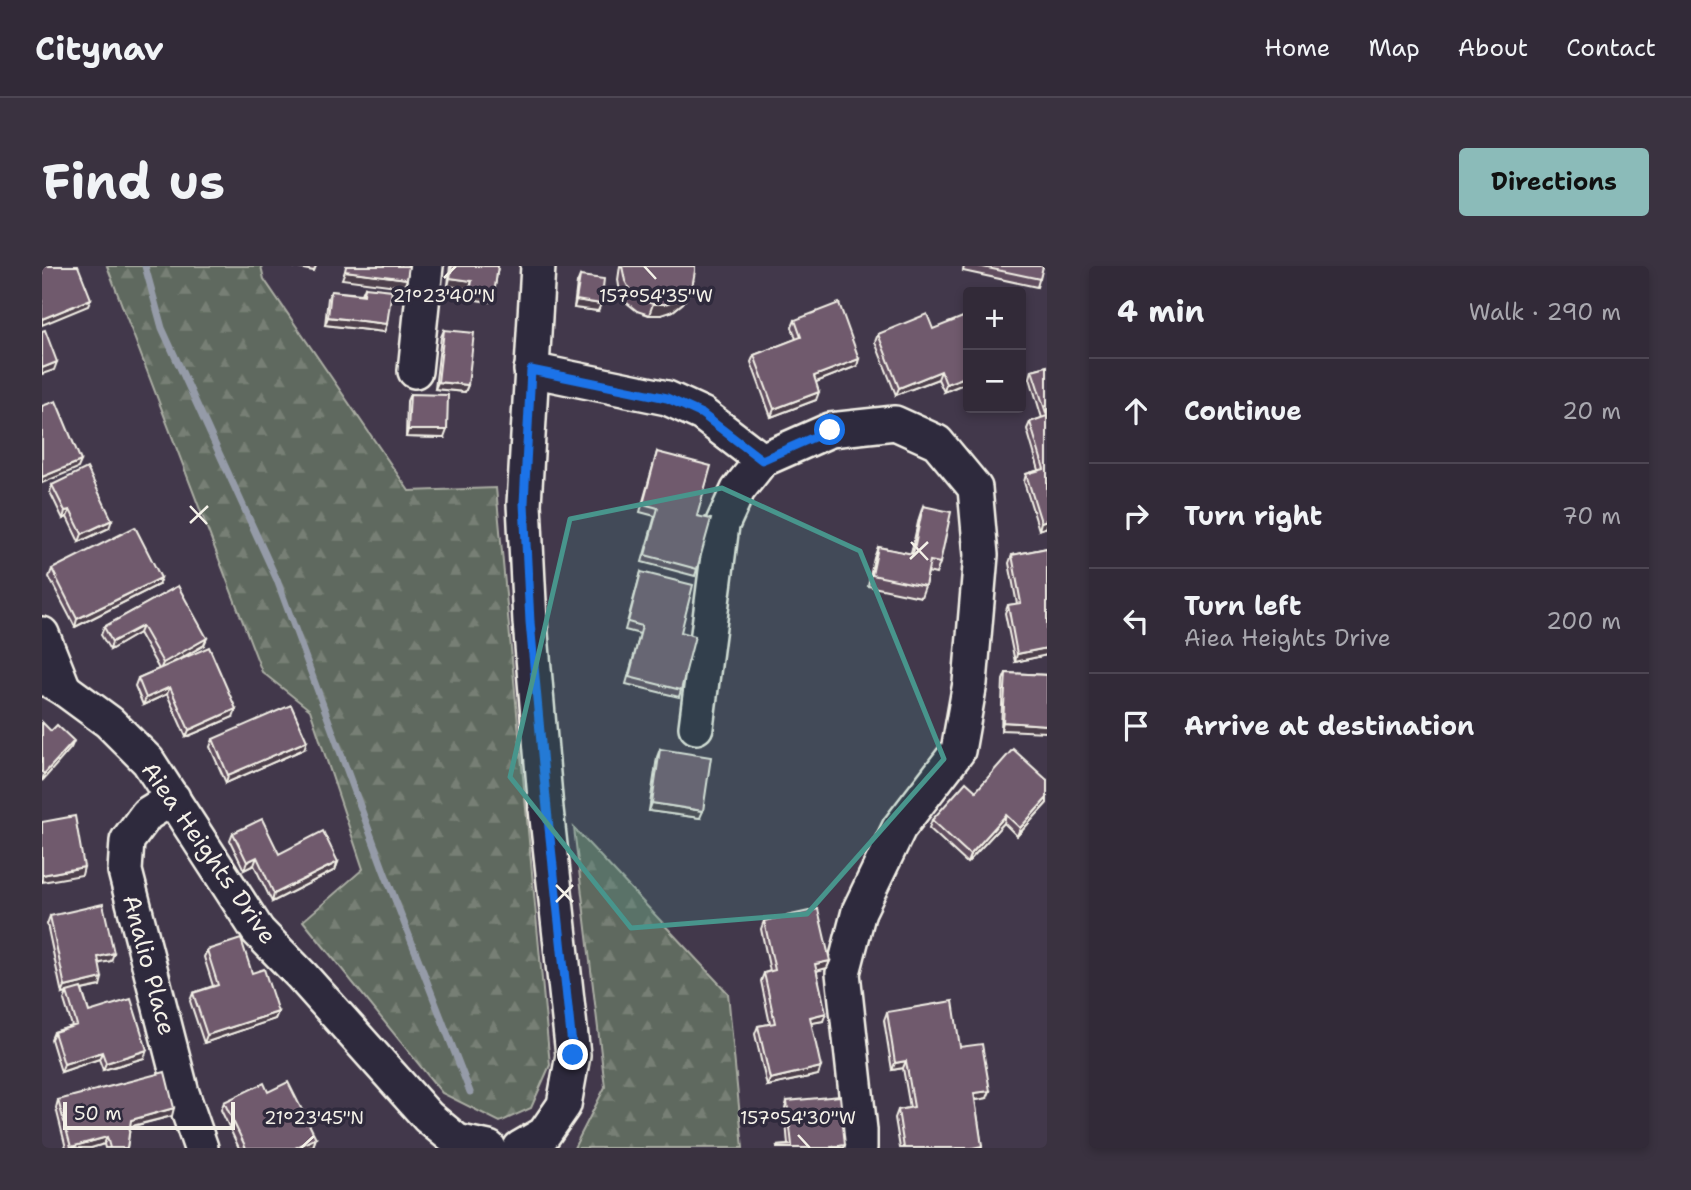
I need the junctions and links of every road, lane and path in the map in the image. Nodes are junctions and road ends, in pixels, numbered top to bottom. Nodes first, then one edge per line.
1 (426, 266) edge
2 (538, 266) edge
3 (531, 370) junction
4 (415, 371) dead end
5 (762, 460) junction
6 (42, 634) edge
7 (53, 682) edge
8 (696, 727) dead end
9 (173, 798) junction
10 (201, 1148) edge
11 (489, 1148) edge
12 (520, 1148) edge
13 (860, 1148) edge

1 - 4 street
2 - 3 street
3 - 5 street
3 - 12 street
5 - 8 street
5 - 13 street
6 - 7 street
7 - 9 street, Aiea Heights Drive
9 - 10 street, Analio Place
9 - 11 street, Aiea Heights Drive

